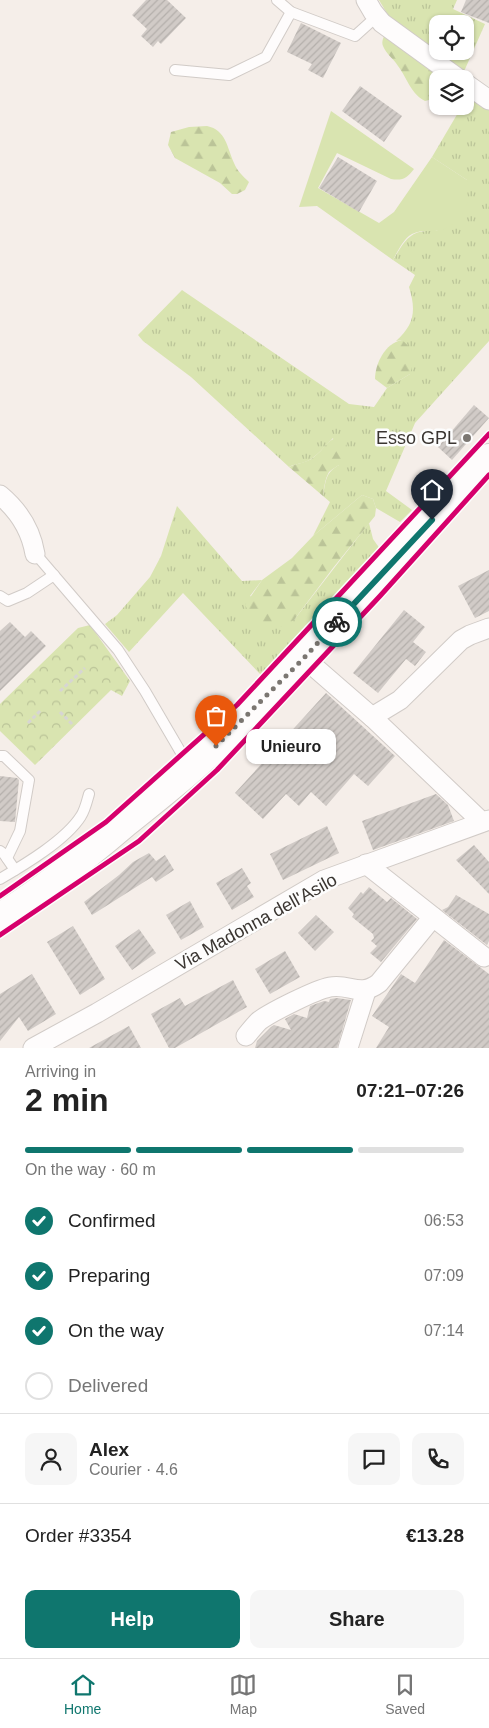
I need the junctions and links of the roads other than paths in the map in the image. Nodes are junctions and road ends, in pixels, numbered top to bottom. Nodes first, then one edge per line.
1 (276, 0) edge
2 (366, 0) edge
3 (291, 12) junction
4 (376, 17) junction
5 (175, 70) dead end
6 (447, 70) edge
7 (474, 89) edge
8 (489, 100) edge
9 (489, 458) edge
10 (0, 496) edge
11 (34, 552) joint
12 (54, 575) junction
13 (3, 602) edge
14 (489, 628) edge
15 (304, 658) junction
16 (372, 717) junction
17 (0, 756) edge
18 (191, 769) junction
19 (89, 794) dead end
20 (486, 821) edge
21 (4, 855) edge
22 (366, 864) junction
23 (16, 870) junction
24 (0, 880) edge
25 (0, 917) edge
26 (433, 917) junction
27 (484, 958) dead end
28 (366, 990) junction
29 (246, 1036) dead end
30 (33, 1048) edge
31 (348, 1048) edge

1 - 3 lane
2 - 4 street
3 - 4 lane
3 - 5 lane
4 - 6 street
7 - 8 street
9 - 15 main road
10 - 11 street
11 - 12 lane
12 - 13 lane
12 - 18 lane
14 - 16 street
15 - 16 street
15 - 18 main road
16 - 20 street
17 - 21 lane
18 - 25 main road
19 - 23 lane
20 - 22 street, Via Madonna dell'Asilo
21 - 23 lane
22 - 26 street
22 - 30 street, Via Madonna dell'Asilo
23 - 24 lane
26 - 27 street
26 - 28 street
28 - 29 street
28 - 31 street

